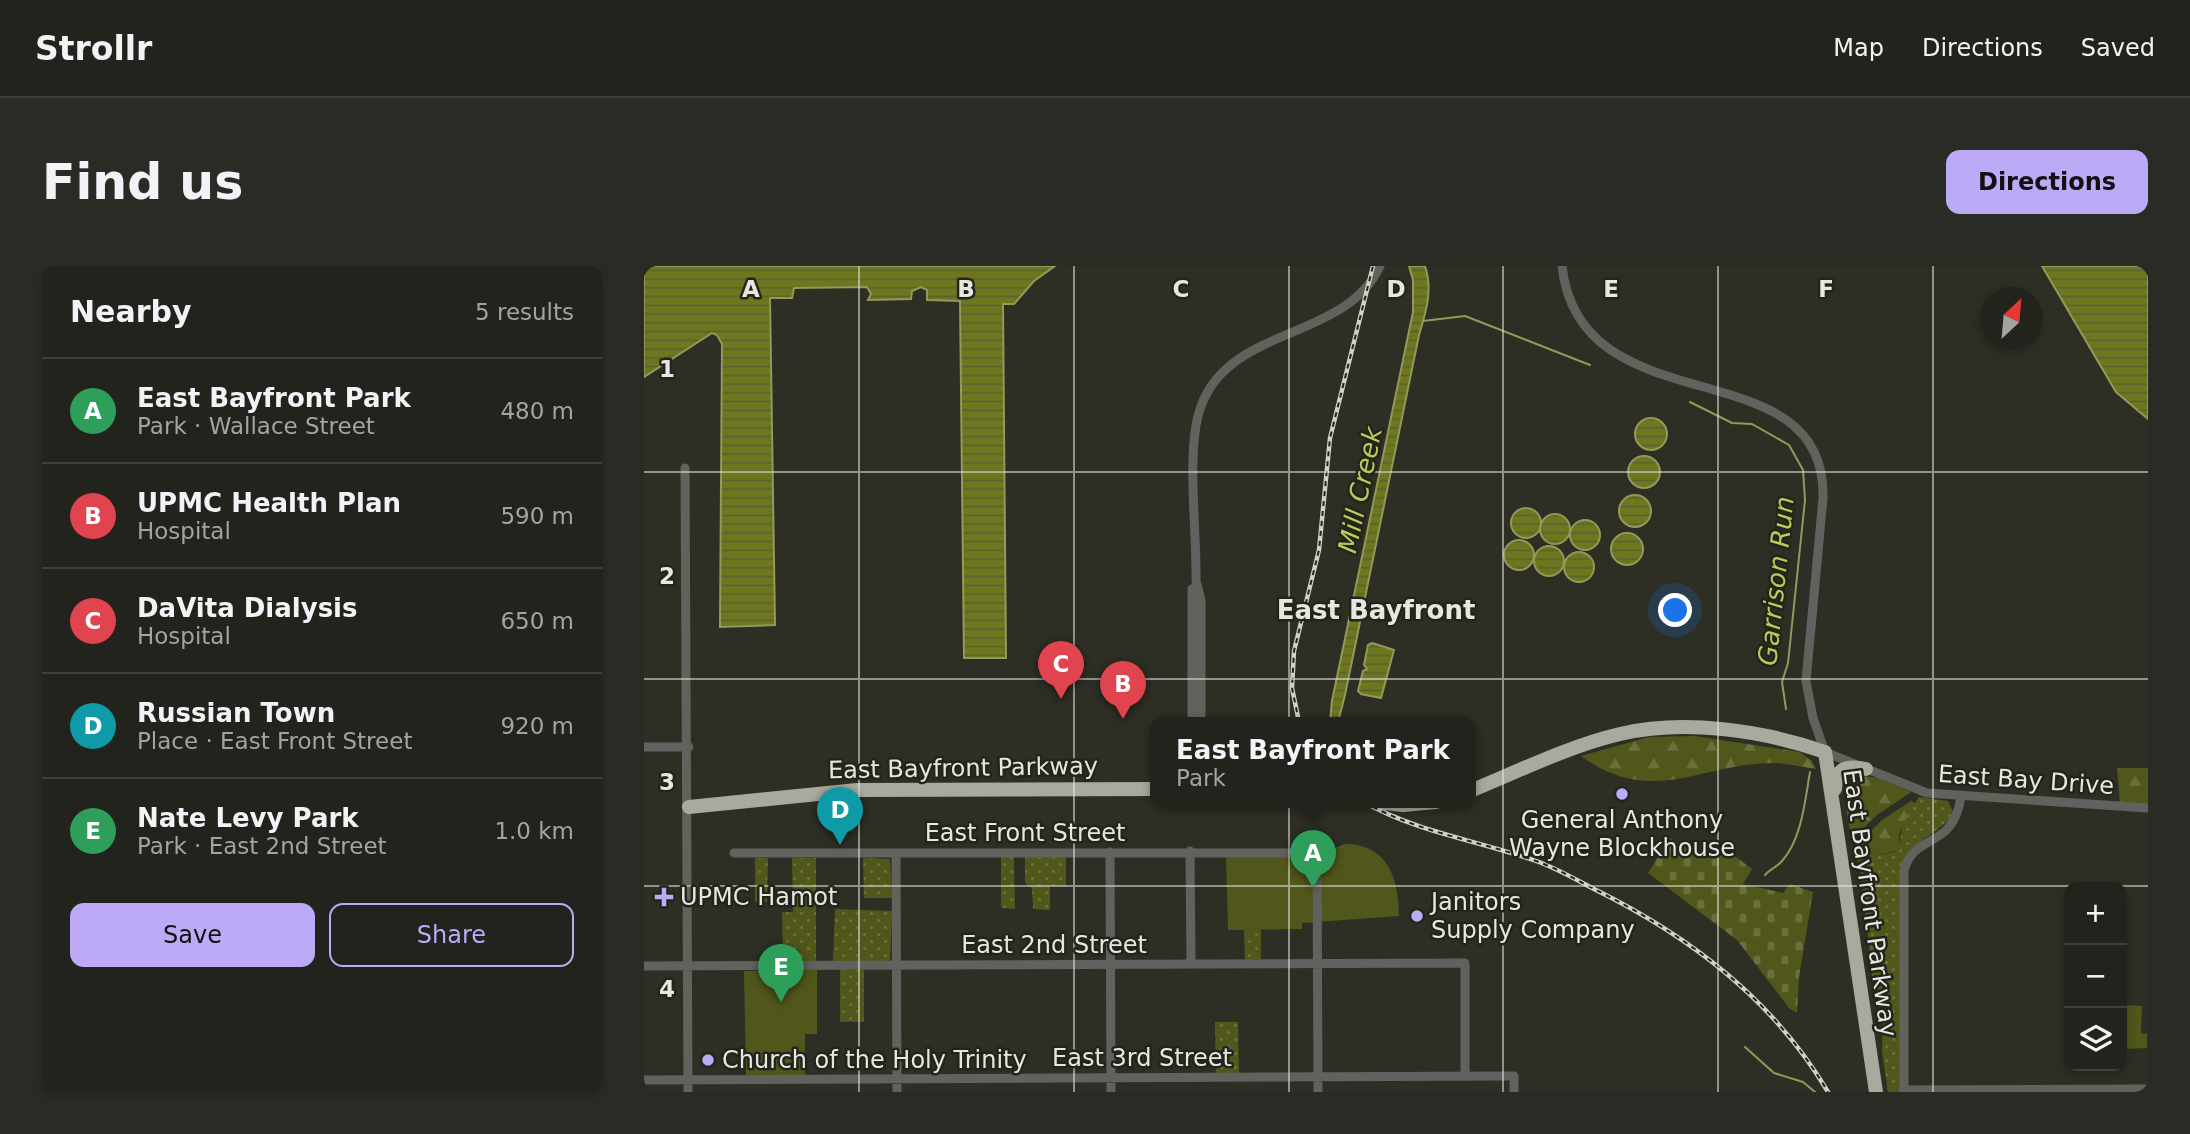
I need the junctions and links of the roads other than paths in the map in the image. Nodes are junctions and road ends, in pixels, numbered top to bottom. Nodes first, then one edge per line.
1 (1380, 266) edge
2 (1562, 266) edge
3 (685, 468) dead end
4 (1192, 717) edge
5 (1786, 741) junction
6 (644, 747) edge
7 (689, 747) junction
8 (1825, 751) junction
9 (1866, 769) junction
10 (1150, 789) edge
11 (1476, 789) edge
12 (1962, 797) junction
13 (689, 807) junction
14 (1835, 808) junction
15 (2148, 808) edge
16 (1190, 851) junction
17 (1110, 852) junction
18 (734, 853) dead end
19 (896, 853) junction
20 (1112, 964) junction
21 (1191, 964) junction
22 (1317, 964) junction
23 (897, 965) junction
24 (644, 966) edge
25 (687, 966) junction
26 (1465, 1075) junction
27 (1318, 1076) junction
28 (1111, 1077) junction
29 (897, 1078) junction
30 (688, 1079) junction
31 (644, 1080) edge
32 (2148, 1089) edge
33 (1982, 1091) edge
34 (2062, 1091) edge
35 (688, 1092) edge
36 (897, 1092) edge
37 (1111, 1092) edge
38 (1318, 1092) edge
39 (1514, 1092) edge
40 (1876, 1092) edge

1 - 4 street
2 - 8 street
3 - 7 street
5 - 8 highway, East Bayfront Parkway
5 - 11 highway, East Bayfront Parkway
5 - 14 highway
6 - 7 street
7 - 13 street
8 - 9 street, East Bay Drive
8 - 14 highway, East Bayfront Parkway
9 - 12 street, East Bay Drive
9 - 14 highway
10 - 13 highway, East Bayfront Parkway
12 - 15 street, East Bay Drive
12 - 33 street
13 - 25 street
14 - 40 highway, East Bayfront Parkway
16 - 17 street, East Front Street
16 - 21 street
16 - 22 street, East Front Street
17 - 19 street, East Front Street
17 - 20 street
18 - 19 street, East Front Street
19 - 23 street
20 - 21 street, East 2nd Street
20 - 23 street, East 2nd Street
20 - 28 street
21 - 22 street, East 2nd Street
22 - 26 street, East 2nd Street
22 - 27 street
23 - 25 street, East 2nd Street
23 - 29 street
24 - 25 street, East 2nd Street
25 - 30 street
26 - 27 street, East 3rd Street
26 - 39 street, East 3rd Street
27 - 28 street, East 3rd Street
27 - 38 street
28 - 29 street, East 3rd Street
28 - 37 street
29 - 30 street, East 3rd Street
29 - 36 street
30 - 31 street, East 3rd Street
30 - 35 street
32 - 34 street
33 - 34 street

